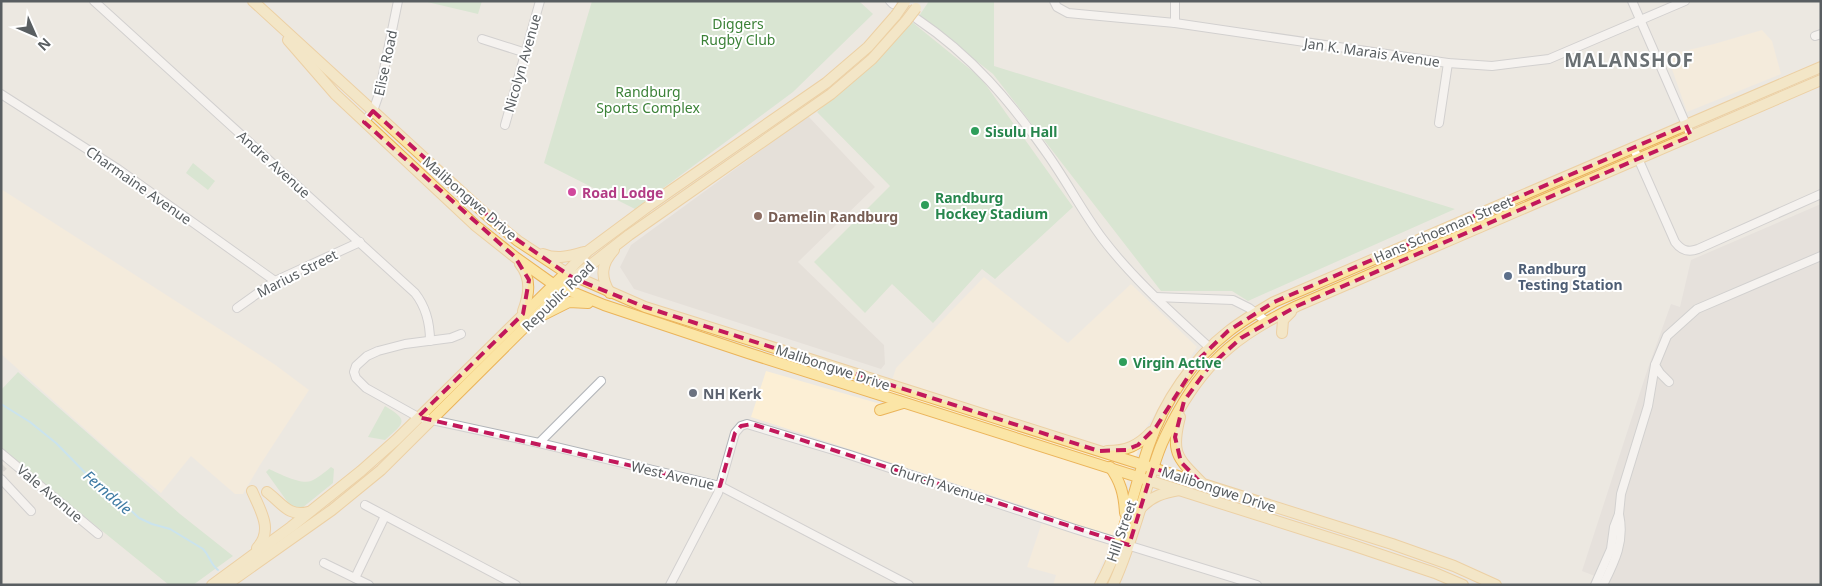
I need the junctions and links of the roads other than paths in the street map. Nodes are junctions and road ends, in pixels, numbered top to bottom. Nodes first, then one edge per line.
1 (94, 1) edge
2 (248, 1) edge
3 (253, 1) edge
4 (398, 1) edge
5 (540, 1) edge
6 (1054, 1) edge
7 (1175, 1) edge
8 (1632, 1) edge
9 (1685, 1) edge
10 (906, 2) edge
11 (918, 5) edge
12 (912, 20) junction
13 (1640, 20) junction
14 (1175, 23) junction
15 (482, 39) dead end
16 (526, 53) junction
17 (1448, 63) junction
18 (1821, 66) edge
19 (1821, 80) edge
20 (1, 94) edge
21 (372, 111) junction
22 (364, 122) junction
23 (1439, 123) dead end
24 (1686, 124) junction
25 (505, 125) dead end
26 (1691, 136) junction
27 (1633, 147) junction
28 (1638, 158) junction
29 (1821, 194) edge
30 (629, 235) junction
31 (360, 242) junction
32 (531, 250) junction
33 (588, 251) junction
34 (1821, 256) edge
35 (515, 257) junction
36 (570, 275) junction
37 (275, 281) junction
38 (553, 284) junction
39 (564, 288) junction
40 (610, 293) junction
41 (1155, 297) junction
42 (604, 305) junction
43 (1297, 306) junction
44 (237, 308) dead end
45 (1255, 313) junction
46 (523, 314) junction
47 (531, 321) junction
48 (1266, 321) junction
49 (1282, 333) dead end
50 (461, 334) dead end
51 (430, 341) junction
52 (1210, 348) junction
53 (1655, 365) junction
54 (601, 381) dead end
55 (1669, 382) dead end
56 (867, 391) junction
57 (1184, 401) junction
58 (906, 402) junction
59 (418, 417) junction
60 (432, 419) junction
61 (1156, 426) junction
62 (539, 443) junction
63 (1099, 451) junction
64 (1, 453) edge
65 (1143, 465) junction
66 (1110, 468) junction
67 (1153, 468) junction
68 (1139, 476) junction
69 (1, 479) edge
70 (1150, 480) junction
71 (1202, 484) junction
72 (720, 486) junction
73 (1180, 490) junction
74 (252, 491) dead end
75 (267, 492) dead end
76 (365, 505) dead end
77 (1140, 508) junction
78 (32, 511) dead end
79 (310, 511) junction
80 (1619, 514) junction
81 (385, 516) junction
82 (1126, 519) junction
83 (98, 534) dead end
84 (1124, 543) junction
85 (242, 563) junction
86 (324, 563) dead end
87 (355, 578) junction
88 (212, 585) edge
89 (226, 585) edge
90 (369, 585) edge
91 (516, 585) edge
92 (670, 585) edge
93 (909, 585) edge
94 (1100, 585) edge
95 (1113, 585) edge
96 (1257, 585) edge
97 (1462, 585) edge
98 (1496, 585) edge
99 (1595, 585) edge
100 (1603, 585) edge

1 - 31 street, Andre Avenue
2 - 22 main road, Malibongwe Drive
3 - 21 main road, Malibongwe Drive
4 - 21 street, Elise Road
5 - 16 street, Nicolyn Avenue
6 - 14 street, Jan K. Marais Avenue
7 - 14 street
8 - 13 street
9 - 13 street, Jan K. Marais Avenue
10 - 33 main road, Republic Road, bridge
11 - 12 main road, Republic Road, bridge
12 - 30 main road, Republic Road
12 - 41 street
13 - 17 street, Jan K. Marais Avenue
13 - 24 street
14 - 17 street, Jan K. Marais Avenue
15 - 16 street
16 - 25 street, Nicolyn Avenue
17 - 23 street
18 - 24 main road, Hans Schoeman Street
19 - 26 main road, Hans Schoeman Street
20 - 37 street, Charmaine Avenue
21 - 22 street, Elise Road
21 - 32 main road, Malibongwe Drive
22 - 35 main road, Malibongwe Drive
24 - 26 street
24 - 27 main road, Hans Schoeman Street
26 - 28 main road, Hans Schoeman Street
27 - 28 street
27 - 45 main road, Hans Schoeman Street
28 - 29 street
28 - 43 main road, Hans Schoeman Street
30 - 36 main road, Republic Road
30 - 40 main road
31 - 37 street, Marius Street
31 - 51 street, Andre Avenue
32 - 33 main road
32 - 36 main road, Malibongwe Drive
33 - 36 main road, Republic Road
34 - 53 street
35 - 38 main road, Malibongwe Drive
35 - 46 main road
36 - 38 main road, Republic Road
36 - 39 main road, Republic Road
36 - 40 main road, Malibongwe Drive
37 - 44 street, Marius Street
38 - 39 main road, Malibongwe Drive
38 - 46 main road, Republic Road
39 - 42 main road, Malibongwe Drive
39 - 47 main road, Republic Road
40 - 63 main road, Malibongwe Drive
41 - 45 street
41 - 52 street
42 - 47 main road
42 - 56 main road, Malibongwe Drive
43 - 48 main road, Hans Schoeman Street
43 - 49 main road
45 - 48 street
45 - 52 main road, Hans Schoeman Street
46 - 59 main road, Republic Road
47 - 60 main road, Republic Road
48 - 57 main road, Hans Schoeman Street
50 - 51 street
51 - 59 street
52 - 61 main road, Hans Schoeman Street
53 - 55 street
53 - 80 street
54 - 62 street
56 - 58 main road, Malibongwe Drive
56 - 58 main road
57 - 67 main road, Hans Schoeman Street
57 - 71 main road
58 - 66 main road, Malibongwe Drive
59 - 60 street, West Avenue
59 - 79 main road, Republic Road
60 - 62 street, West Avenue
60 - 89 main road, Republic Road
61 - 63 main road
61 - 65 main road, Hans Schoeman Street
62 - 72 street, West Avenue
63 - 65 main road, Malibongwe Drive
64 - 83 street, Vale Avenue
65 - 67 main road, Malibongwe Drive
65 - 68 main road, Hans Schoeman Street
66 - 68 main road, Malibongwe Drive
66 - 82 main road
67 - 70 main road, Hans Schoeman Street
67 - 71 main road, Malibongwe Drive
68 - 70 main road, Malibongwe Drive
68 - 82 main road, Hill Street
69 - 78 street
70 - 73 main road, Malibongwe Drive
70 - 77 main road, Hill Street
71 - 98 main road, Malibongwe Drive
72 - 84 street, Church Avenue
72 - 92 street
72 - 93 street, West Avenue
73 - 77 main road
73 - 97 main road, Malibongwe Drive
74 - 85 main road
75 - 79 main road
76 - 81 street
77 - 84 main road, Hill Street
79 - 85 main road, Republic Road
80 - 99 street
80 - 100 street
81 - 87 street
81 - 91 street
82 - 84 main road, Hill Street
84 - 94 main road, Hill Street
84 - 95 main road, Hill Street
84 - 96 street, Church Avenue
85 - 88 main road, Republic Road
86 - 87 street
87 - 90 street

